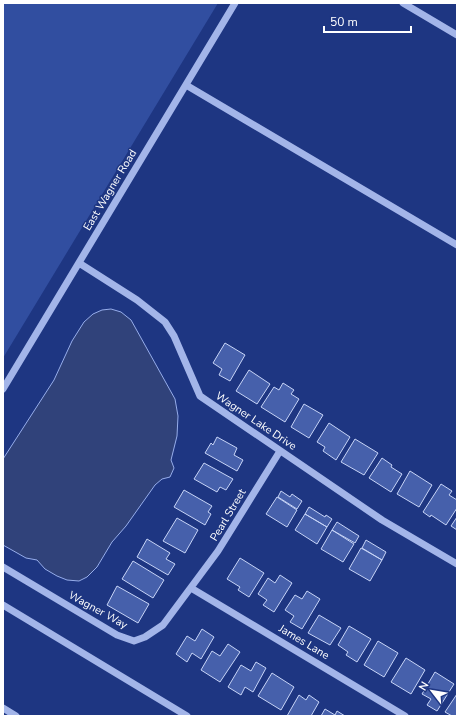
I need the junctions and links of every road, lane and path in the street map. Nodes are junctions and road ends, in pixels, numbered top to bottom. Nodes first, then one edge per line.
1 (235, 3) edge
2 (403, 3) edge
3 (457, 35) edge
4 (186, 85) junction
5 (457, 245) edge
6 (79, 263) junction
7 (3, 389) edge
8 (280, 451) junction
9 (457, 564) edge
10 (3, 568) edge
11 (191, 588) junction
12 (3, 605) edge
13 (3, 708) edge
14 (16, 716) edge
15 (187, 716) edge
16 (405, 716) edge

1 - 4 street, East Wagner Road
2 - 3 street
4 - 5 street
4 - 6 street, East Wagner Road
6 - 7 street, East Wagner Road
6 - 8 street, Wagner Lake Drive
8 - 9 street, Wagner Lake Drive
8 - 11 street, Pearl Street
10 - 11 street, Wagner Way
11 - 16 street, James Lane
12 - 15 street
13 - 14 street

